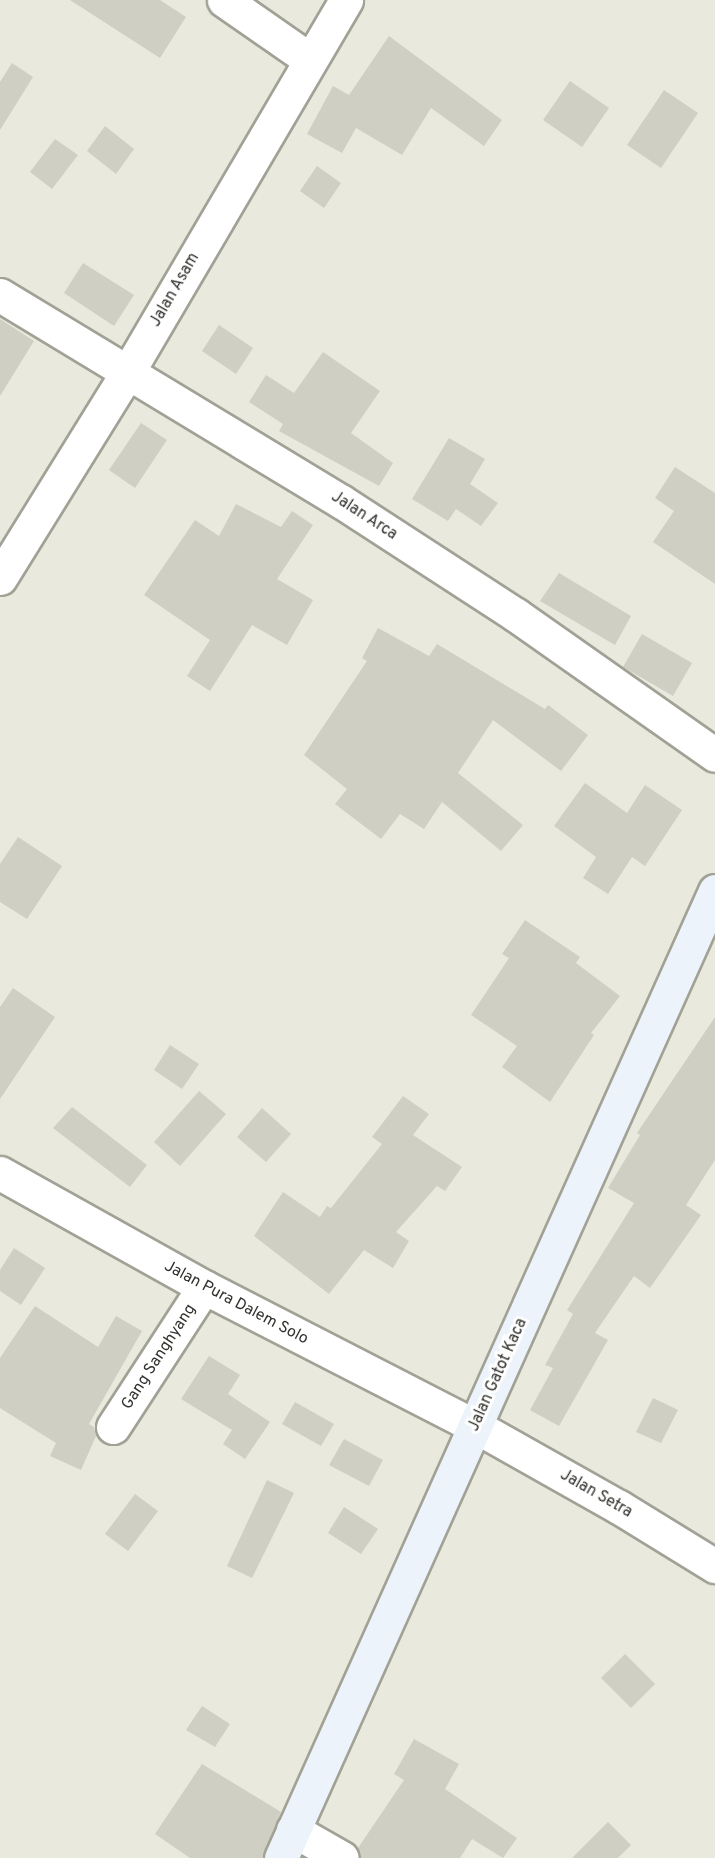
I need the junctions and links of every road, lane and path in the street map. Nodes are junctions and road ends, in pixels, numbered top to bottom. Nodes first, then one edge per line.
1 (224, 0) edge
2 (346, 0) edge
3 (309, 59) junction
4 (0, 296) edge
5 (129, 370) junction
6 (0, 578) edge
7 (715, 755) edge
8 (715, 891) edge
9 (0, 1173) edge
10 (204, 1287) junction
11 (475, 1426) junction
12 (113, 1427) dead end
13 (715, 1566) edge
14 (287, 1844) edge
15 (342, 1858) edge

1 - 3 street
2 - 3 street, Jalan Asam
3 - 5 street, Jalan Asam
4 - 5 street, Jalan Arca
5 - 6 street, Jalan Asam
5 - 7 street, Jalan Arca
8 - 11 main road, Jalan Gatot Kaca
9 - 10 street, Jalan Pura Dalem Solo
10 - 11 street, Jalan Pura Dalem Solo
10 - 12 street, Gang Sanghyang
11 - 13 street, Jalan Setra
11 - 14 main road, Jalan Gatot Kaca
14 - 15 street

